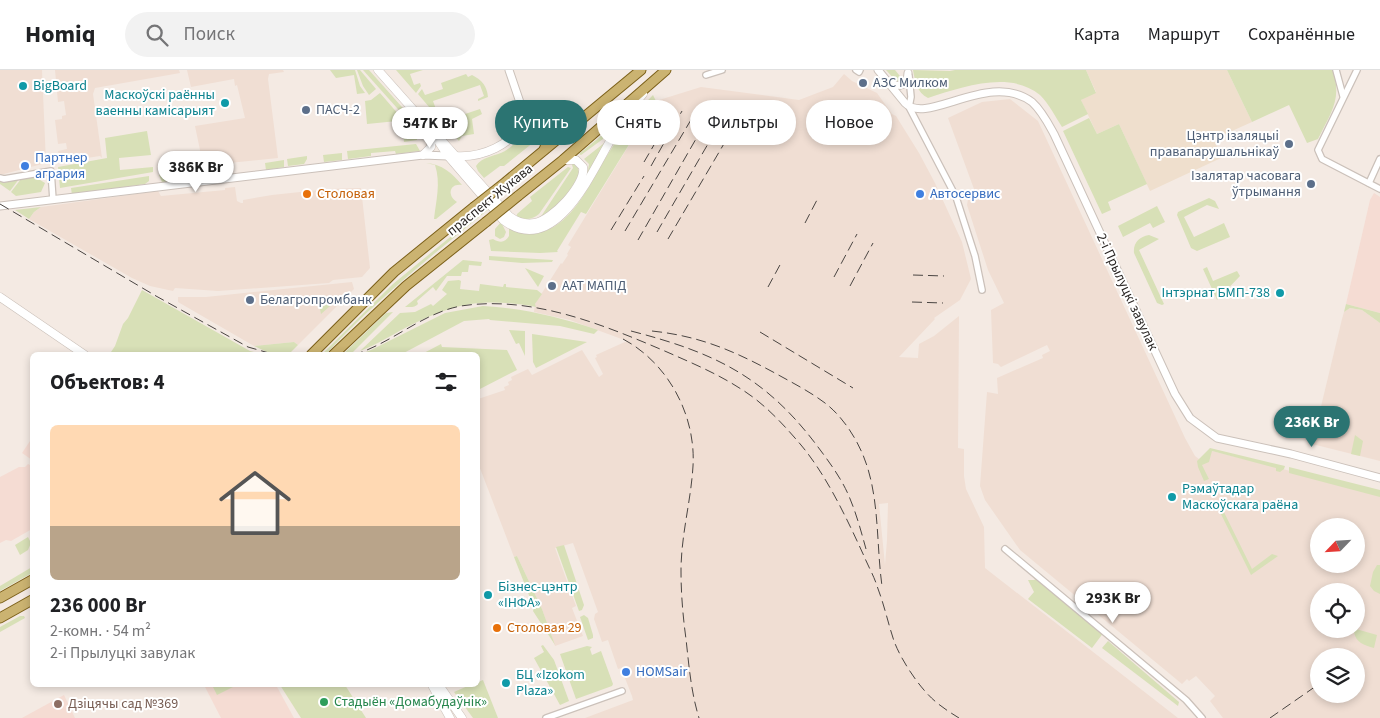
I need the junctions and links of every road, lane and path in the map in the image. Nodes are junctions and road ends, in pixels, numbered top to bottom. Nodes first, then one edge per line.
1 (378, 70) edge
2 (509, 70) edge
3 (641, 70) edge
4 (666, 70) edge
5 (722, 70) edge
6 (856, 70) edge
7 (860, 70) edge
8 (878, 70) edge
9 (1336, 70) edge
10 (1357, 70) edge
11 (908, 71) edge
12 (706, 75) dead end
13 (654, 80) junction
14 (887, 81) junction
15 (1343, 96) junction
16 (519, 100) edge
17 (909, 107) junction
18 (587, 115) edge
19 (431, 130) junction
20 (501, 145) edge
21 (545, 145) edge
22 (550, 145) edge
23 (544, 150) junction
24 (424, 155) junction
25 (448, 156) junction
26 (458, 157) junction
27 (469, 157) junction
28 (1380, 159) edge
29 (563, 160) junction
30 (458, 166) junction
31 (467, 167) junction
32 (0, 178) edge
33 (1368, 183) junction
34 (1380, 188) edge
35 (53, 200) junction
36 (0, 206) edge
37 (982, 290) dead end
38 (0, 297) edge
39 (340, 324) junction
40 (349, 339) junction
41 (81, 352) edge
42 (314, 352) edge
43 (337, 352) edge
44 (1380, 478) edge
45 (1006, 549) dead end
46 (30, 581) edge
47 (0, 598) edge
48 (30, 601) edge
49 (0, 618) edge
50 (433, 687) edge
51 (440, 687) edge
52 (622, 691) dead end
53 (450, 718) edge
54 (462, 718) edge
55 (546, 718) edge
56 (1202, 718) edge

1 - 19 main road
2 - 16 street
3 - 18 main road, праспект Жукава
4 - 13 main road, праспект Жукава
5 - 12 street
6 - 7 street
8 - 14 street
9 - 15 street
10 - 15 street
11 - 14 street
11 - 17 street
13 - 29 main road, праспект Жукава
13 - 30 main road
14 - 17 street
15 - 33 street
17 - 37 street
17 - 44 street, 2-і Прылуцкі завулак
19 - 24 main road
19 - 25 main road
19 - 26 main road
20 - 27 main road
21 - 23 main road
22 - 23 main road, праспект Жукава
23 - 39 main road, праспект Жукава, bridge
24 - 25 street
24 - 35 street
25 - 26 main road
25 - 30 main road
26 - 27 main road
26 - 30 main road
26 - 31 main road
27 - 31 main road
28 - 33 street
29 - 31 main road
29 - 40 main road, праспект Жукава, bridge
32 - 35 street
33 - 34 street
35 - 36 street
38 - 41 main road
39 - 40 main road
39 - 42 main road, праспект Жукава
40 - 43 main road, праспект Жукава
45 - 56 street
46 - 47 main road
48 - 49 main road
50 - 53 main road
51 - 54 main road
52 - 55 street

